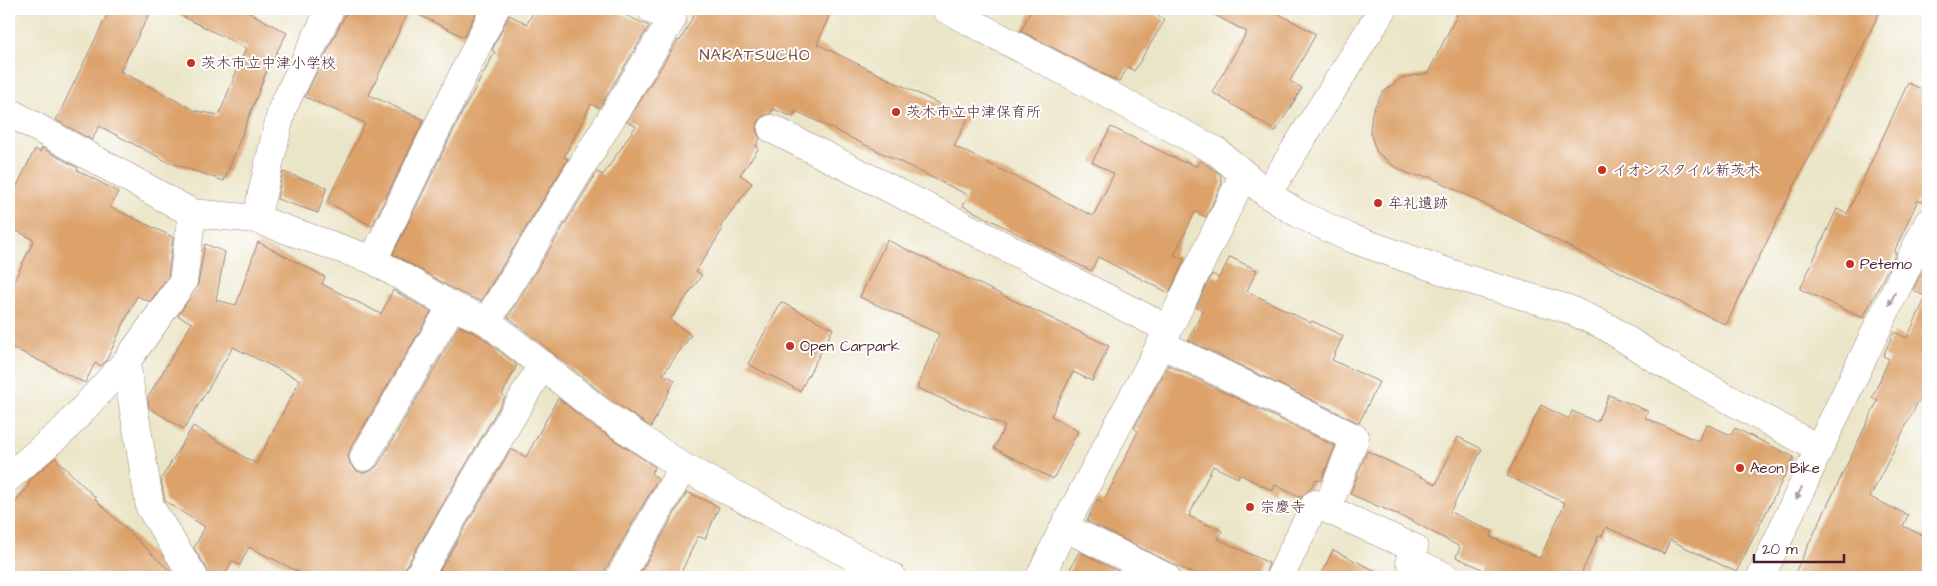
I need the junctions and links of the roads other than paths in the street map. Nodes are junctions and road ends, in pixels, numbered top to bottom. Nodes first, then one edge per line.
1 (330, 9) edge
2 (495, 9) edge
3 (650, 9) edge
4 (946, 9) edge
5 (1383, 9) edge
6 (9, 112) edge
7 (772, 129) dead end
8 (1244, 174) junction
9 (1268, 194) junction
10 (192, 213) junction
11 (256, 219) junction
12 (1928, 223) edge
13 (373, 260) junction
14 (452, 306) junction
15 (487, 321) junction
16 (1165, 337) junction
17 (126, 362) junction
18 (542, 365) junction
19 (1820, 449) junction
20 (364, 458) dead end
21 (682, 467) junction
22 (9, 477) edge
23 (1327, 509) junction
24 (1064, 527) junction
25 (1406, 569) edge
26 (194, 577) edge
27 (418, 577) edge
28 (620, 577) edge
29 (892, 577) edge
30 (1040, 577) edge
31 (1166, 577) edge
32 (1280, 577) edge
33 (1446, 577) edge
34 (1761, 577) edge

1 - 11 street
2 - 13 street
3 - 15 street
4 - 8 street
5 - 9 street
6 - 10 street
7 - 16 street
8 - 9 street
8 - 16 street
9 - 19 street
10 - 11 street
10 - 17 street
11 - 13 street
12 -> 19 street
13 - 14 street
14 - 15 street
14 - 20 street
15 - 18 street
16 - 23 street
16 - 24 street
17 - 22 street
17 - 26 street
18 - 21 street
18 - 27 street
19 -> 34 street
21 - 28 street
21 - 29 street
23 - 25 street
23 - 32 street
24 - 30 street
24 - 31 street
25 - 33 street

